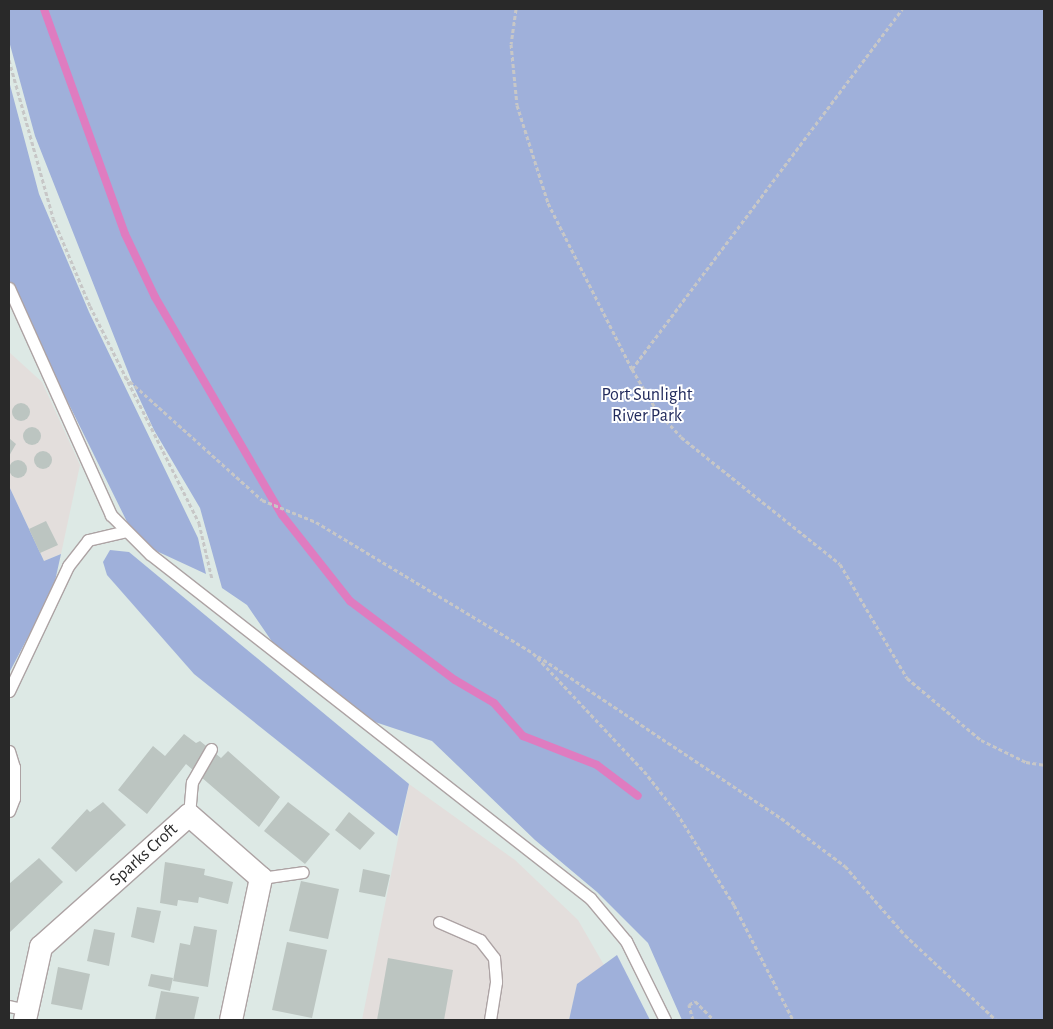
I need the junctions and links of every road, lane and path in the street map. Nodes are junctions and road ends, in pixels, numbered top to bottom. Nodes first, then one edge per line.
1 (516, 9) edge
2 (902, 9) edge
3 (9, 60) edge
4 (9, 288) edge
5 (632, 369) junction
6 (125, 377) junction
7 (126, 531) junction
8 (218, 606) junction
9 (533, 653) junction
10 (9, 691) edge
11 (211, 750) dead end
12 (9, 751) edge
13 (1044, 765) edge
14 (9, 811) edge
15 (189, 815) junction
16 (303, 872) dead end
17 (261, 878) junction
18 (439, 922) dead end
19 (20, 1012) edge
20 (231, 1020) edge
21 (490, 1020) edge
22 (664, 1020) edge
23 (693, 1020) edge
24 (714, 1020) edge
25 (793, 1020) edge
26 (996, 1020) edge

1 - 5 path
2 - 5 path
3 - 6 path
4 - 7 lane
5 - 13 path
6 - 8 path
6 - 9 path
7 - 8 lane
7 - 10 lane
8 - 22 lane
9 - 25 path
9 - 26 path
11 - 15 lane
12 - 14 lane
15 - 17 street, Sparks Croft
15 - 19 street, Sparks Croft
16 - 17 lane
17 - 20 street
18 - 21 lane
23 - 24 path

